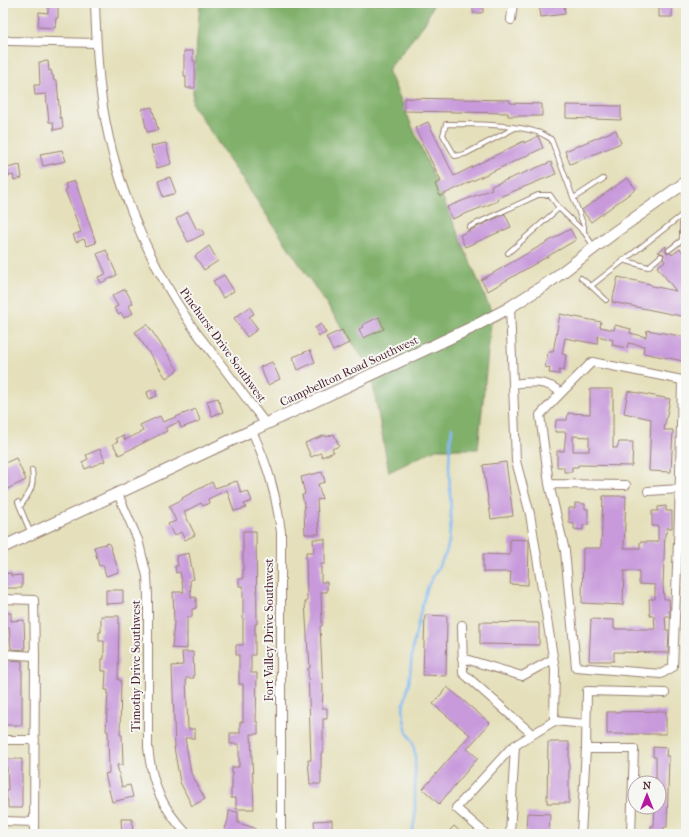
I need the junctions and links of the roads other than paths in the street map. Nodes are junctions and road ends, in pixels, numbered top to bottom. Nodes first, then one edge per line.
1 (95, 3) edge
2 (513, 3) edge
3 (511, 20) dead end
4 (3, 40) edge
5 (96, 43) junction
6 (515, 128) junction
7 (603, 179) dead end
8 (686, 182) edge
9 (574, 198) junction
10 (559, 208) junction
11 (684, 213) edge
12 (469, 227) dead end
13 (584, 232) junction
14 (594, 248) junction
15 (669, 250) dead end
16 (508, 253) dead end
17 (661, 256) dead end
18 (623, 260) junction
19 (581, 278) dead end
20 (591, 286) junction
21 (606, 300) dead end
22 (510, 307) junction
23 (513, 384) junction
24 (561, 393) junction
25 (266, 424) junction
26 (252, 431) junction
27 (32, 470) dead end
28 (549, 484) junction
29 (626, 485) dead end
30 (680, 489) junction
31 (648, 491) dead end
32 (118, 494) junction
33 (18, 502) dead end
34 (20, 507) junction
35 (31, 534) junction
36 (3, 547) edge
37 (3, 600) edge
38 (462, 625) dead end
39 (3, 654) edge
40 (35, 656) junction
41 (462, 658) junction
42 (553, 659) junction
43 (665, 693) dead end
44 (554, 721) junction
45 (586, 724) junction
46 (532, 734) junction
47 (3, 740) edge
48 (35, 740) junction
49 (515, 745) junction
50 (586, 750) junction
51 (3, 821) edge
52 (34, 822) junction
53 (34, 834) edge
54 (187, 834) edge
55 (281, 834) edge
56 (486, 834) edge
57 (510, 834) edge
58 (582, 834) edge
59 (631, 834) edge

1 - 5 street, Pinehurst Drive Southwest
2 - 3 street
4 - 5 street
5 - 25 street, Pinehurst Drive Southwest
6 - 6 lane
6 - 9 lane
7 - 9 lane
8 - 14 main road, Campbellton Road Southwest
9 - 13 lane
10 - 12 lane
10 - 13 lane
10 - 16 lane
11 - 15 lane
11 - 18 lane
13 - 14 lane
14 - 22 main road, Campbellton Road Southwest
17 - 18 lane
18 - 20 lane
19 - 20 lane
20 - 21 lane
22 - 23 street
22 - 25 main road, Campbellton Road Southwest
23 - 24 street
23 - 42 street
24 - 28 street
24 - 30 street
25 - 26 main road, Campbellton Road Southwest
26 - 32 main road, Campbellton Road Southwest
26 - 55 street, Fort Valley Drive Southwest
27 - 34 lane
28 - 29 street
28 - 30 street
30 - 31 street
32 - 35 main road, Campbellton Road Southwest
32 - 54 street, Timothy Drive Southwest
33 - 34 lane
34 - 35 lane
35 - 36 main road, Campbellton Road Southwest
37 - 40 street
38 - 41 street
39 - 40 street
40 - 48 street
41 - 42 street
41 - 46 street
42 - 44 street
43 - 45 street
44 - 45 street
44 - 46 street
45 - 50 street
46 - 49 street
47 - 48 street
48 - 52 street
49 - 56 street
49 - 57 street
50 - 58 street
50 - 59 street
51 - 52 street
52 - 53 street

